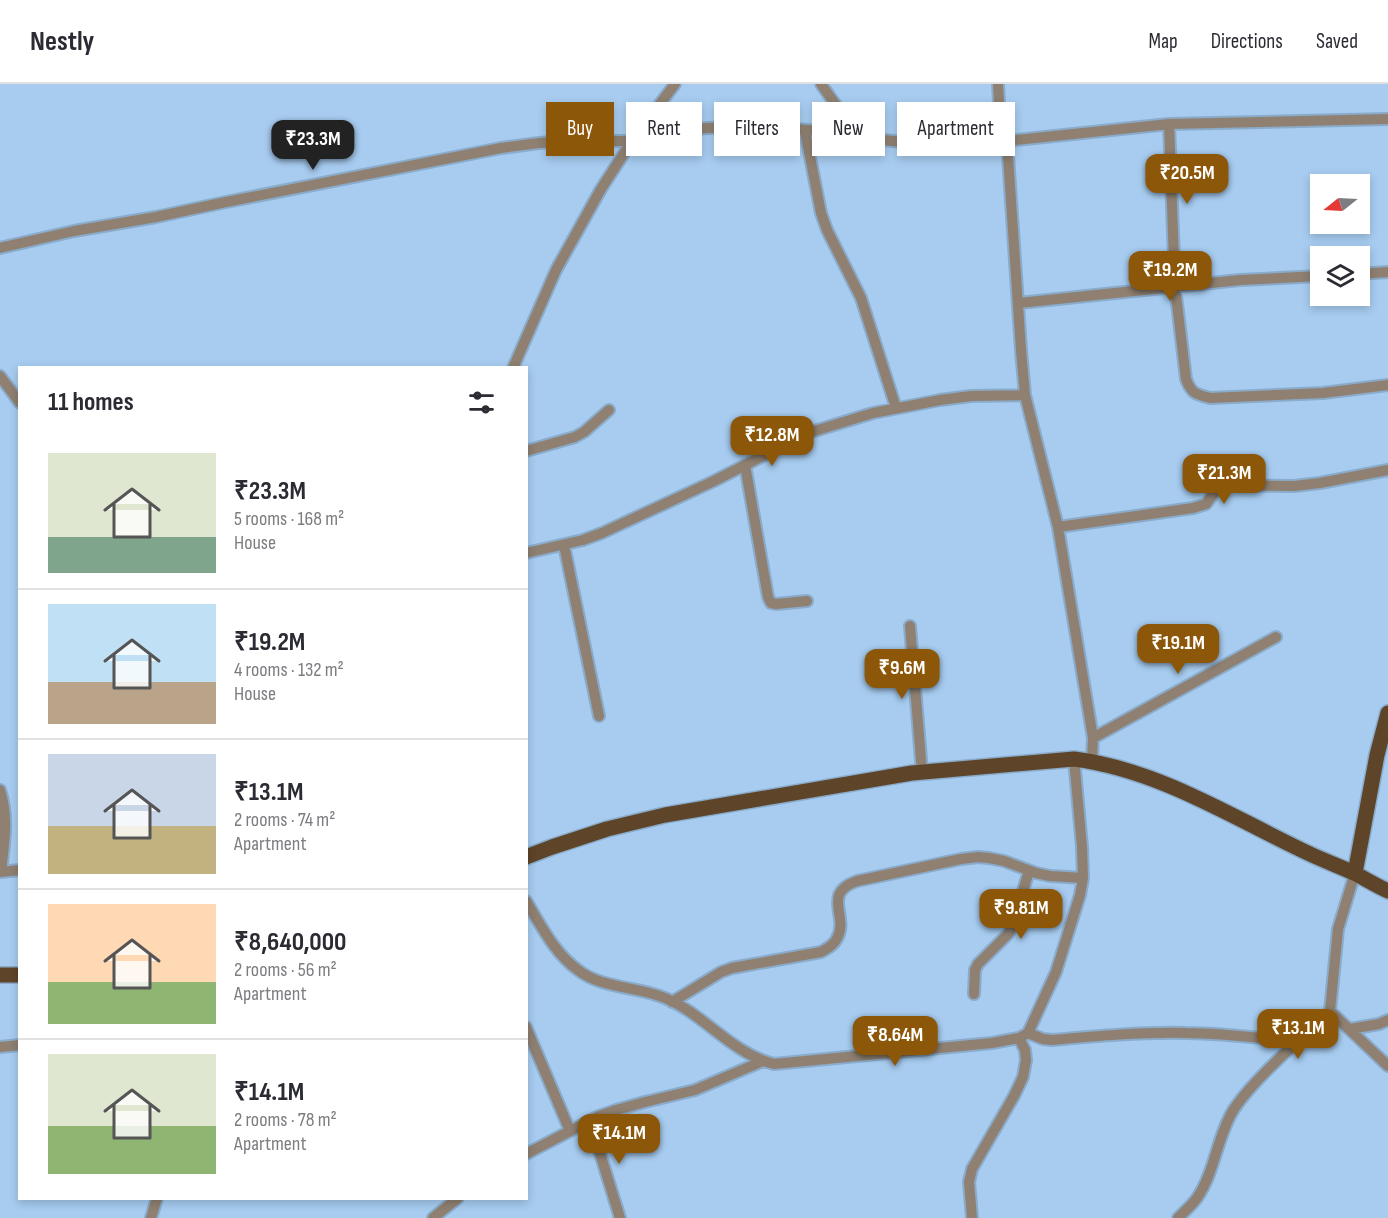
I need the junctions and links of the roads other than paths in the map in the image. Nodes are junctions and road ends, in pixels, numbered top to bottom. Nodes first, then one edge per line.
1 (675, 84) edge
2 (821, 84) edge
3 (998, 84) edge
4 (662, 102) edge
5 (834, 102) edge
6 (1000, 102) edge
7 (1388, 119) edge
8 (1169, 124) junction
9 (702, 129) edge
10 (805, 131) junction
11 (812, 131) edge
12 (626, 139) edge
13 (1015, 140) edge
14 (626, 151) edge
15 (1005, 156) edge
16 (0, 248) edge
17 (1388, 272) edge
18 (1370, 273) edge
19 (1310, 276) edge
20 (1175, 287) junction
21 (1019, 303) junction
22 (514, 366) edge
23 (0, 376) edge
24 (1388, 385) edge
25 (1025, 394) junction
26 (18, 400) edge
27 (896, 408) junction
28 (609, 410) dead end
29 (528, 450) edge
30 (745, 465) junction
31 (1388, 470) edge
32 (1058, 527) junction
33 (564, 545) junction
34 (528, 553) edge
35 (807, 601) dead end
36 (910, 626) dead end
37 (1276, 637) dead end
38 (1388, 713) edge
39 (599, 717) dead end
40 (1093, 738) junction
41 (1074, 759) junction
42 (1092, 761) junction
43 (922, 772) junction
44 (0, 790) edge
45 (528, 856) edge
46 (18, 870) edge
47 (1029, 871) junction
48 (1, 872) edge
49 (1355, 873) junction
50 (1083, 878) junction
51 (1388, 891) edge
52 (528, 904) edge
53 (0, 975) edge
54 (18, 975) edge
55 (974, 994) dead end
56 (672, 1002) junction
57 (1330, 1011) junction
58 (1388, 1020) edge
59 (1350, 1029) junction
60 (528, 1032) edge
61 (1024, 1036) junction
62 (1297, 1042) junction
63 (18, 1045) edge
64 (0, 1047) edge
65 (763, 1061) junction
66 (1388, 1066) edge
67 (590, 1121) junction
68 (570, 1131) junction
69 (528, 1153) edge
70 (156, 1200) edge
71 (456, 1200) edge
72 (151, 1218) edge
73 (433, 1218) edge
74 (620, 1218) edge
75 (972, 1218) edge
76 (1178, 1218) edge

1 - 4 street
2 - 5 street
3 - 6 street
7 - 8 street
8 - 13 street
8 - 20 street
9 - 10 street
10 - 11 street
10 - 27 street
12 - 16 street
14 - 22 street
15 - 21 street
17 - 18 street
19 - 20 street
20 - 21 street
20 - 24 street
21 - 25 street
23 - 26 street
25 - 27 street
25 - 32 street
27 - 30 street
28 - 29 street
30 - 33 street
30 - 35 street
31 - 32 street
32 - 40 street
33 - 34 street
33 - 39 street
36 - 43 street
37 - 40 street
38 - 49 main road
40 - 42 street
41 - 42 main road
41 - 43 main road
41 - 50 street
42 - 49 main road
43 - 45 main road
44 - 48 street
46 - 48 street
47 - 50 street
47 - 55 street
47 - 56 street
49 - 51 main road
49 - 57 street
50 - 61 street
52 - 56 street
53 - 54 main road
56 - 65 street
57 - 59 street
57 - 62 street
58 - 59 street
59 - 66 street
60 - 68 street
61 - 62 street
61 - 65 street
61 - 75 street
62 - 76 street
63 - 64 street
65 - 67 street
67 - 68 street
67 - 74 street
68 - 69 street
70 - 72 street
71 - 73 street

